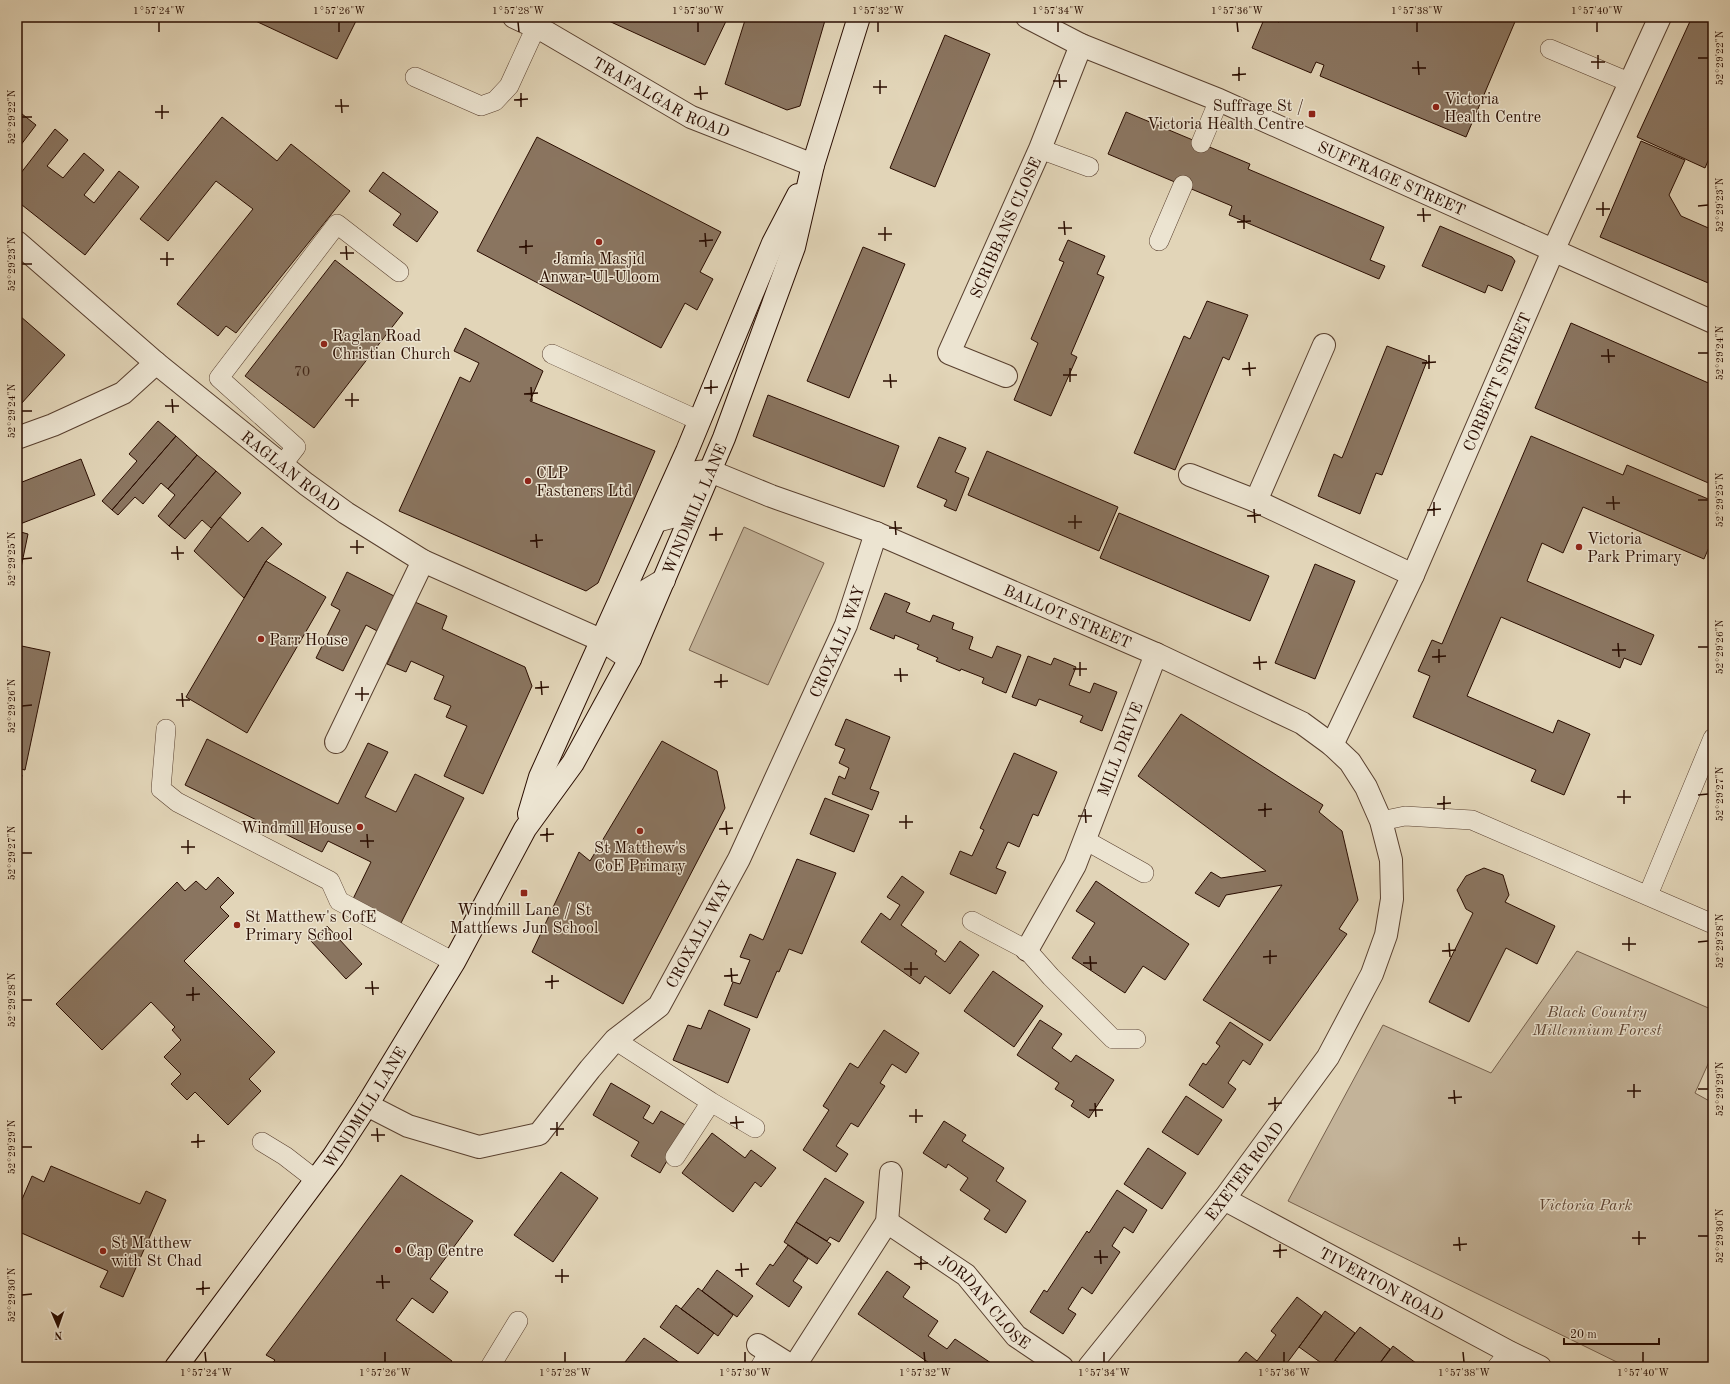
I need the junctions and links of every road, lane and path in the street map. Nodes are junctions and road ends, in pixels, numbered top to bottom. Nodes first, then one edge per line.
1 (514, 17) edge
2 (859, 17) edge
3 (1027, 17) edge
4 (1660, 17) edge
5 (1060, 24) edge
6 (536, 27) junction
7 (1081, 45) junction
8 (1550, 49) dead end
9 (415, 77) dead end
10 (1631, 83) junction
11 (1219, 100) junction
12 (1201, 143) dead end
13 (1040, 149) junction
14 (813, 165) junction
15 (1089, 168) dead end
16 (1183, 185) dead end
17 (1160, 241) dead end
18 (17, 242) edge
19 (1553, 251) junction
20 (399, 272) dead end
21 (1713, 322) edge
22 (1324, 345) dead end
23 (552, 354) dead end
24 (156, 363) junction
25 (1006, 376) dead end
26 (219, 378) junction
27 (209, 406) junction
28 (696, 430) junction
29 (17, 438) edge
30 (282, 465) junction
31 (710, 471) junction
32 (1190, 474) dead end
33 (1256, 501) junction
34 (656, 521) junction
35 (876, 533) junction
36 (423, 561) junction
37 (1413, 575) junction
38 (664, 580) junction
39 (603, 641) junction
40 (1156, 654) junction
41 (630, 659) junction
42 (166, 729) dead end
43 (1713, 738) edge
44 (336, 742) dead end
45 (1332, 745) junction
46 (1381, 821) junction
47 (525, 829) junction
48 (1085, 840) junction
49 (1144, 873) dead end
50 (1648, 895) junction
51 (972, 921) dead end
52 (1713, 924) edge
53 (1027, 950) junction
54 (454, 962) junction
55 (1136, 1039) dead end
56 (616, 1040) junction
57 (712, 1102) junction
58 (367, 1105) junction
59 (755, 1128) dead end
60 (262, 1142) dead end
61 (675, 1157) dead end
62 (891, 1173) dead end
63 (316, 1180) junction
64 (1224, 1199) junction
65 (887, 1222) junction
66 (518, 1322) dead end
67 (762, 1355) edge
68 (1503, 1360) edge
69 (176, 1367) edge
70 (490, 1367) edge
71 (794, 1367) edge
72 (1062, 1367) edge
73 (1089, 1367) edge
74 (1540, 1367) edge

1 - 6 street, TRAFALGAR ROAD
2 - 14 street, WINDMILL LANE
3 - 5 street, SUFFRAGE STREET
4 - 10 street, CORBETT STREET
5 - 7 street, SUFFRAGE STREET
6 - 9 lane
6 - 14 street, TRAFALGAR ROAD
7 - 11 street, SUFFRAGE STREET
7 - 13 street, SCRIBBANS CLOSE
8 - 10 lane
10 - 19 street, CORBETT STREET
11 - 12 lane
11 - 19 street, SUFFRAGE STREET
13 - 15 lane
13 - 25 street, SCRIBBANS CLOSE
14 - 28 street, WINDMILL LANE
14 - 31 street, WINDMILL LANE
16 - 17 lane
18 - 24 street, RAGLAN ROAD
19 - 21 street, SUFFRAGE STREET
19 - 37 street, CORBETT STREET
20 - 26 lane
22 - 33 street
23 - 28 lane
24 - 27 street, RAGLAN ROAD
24 - 29 street
26 - 27 lane
26 - 30 lane
27 - 30 street, RAGLAN ROAD
28 - 31 street
28 - 34 street, WINDMILL LANE
30 - 36 street, RAGLAN ROAD
31 - 34 street
31 - 35 street, BALLOT STREET
31 - 38 street, WINDMILL LANE
32 - 33 street
33 - 37 street
34 - 39 street, WINDMILL LANE
35 - 40 street, BALLOT STREET
35 - 56 street, CROXALL WAY
36 - 39 street, RAGLAN ROAD
36 - 44 street
37 - 45 street, CORBETT STREET
38 - 39 street, RAGLAN ROAD
38 - 41 street, WINDMILL LANE
39 - 41 street, RAGLAN ROAD
39 - 47 street, WINDMILL LANE
40 - 45 street, BALLOT STREET
40 - 48 street, MILL DRIVE
41 - 47 street, WINDMILL LANE
42 - 54 lane
43 - 50 lane
45 - 46 street, BALLOT STREET
46 - 50 lane
46 - 64 street, EXETER ROAD
47 - 54 street, WINDMILL LANE
48 - 49 lane
48 - 53 street, MILL DRIVE
50 - 52 lane
51 - 53 lane
53 - 55 lane
54 - 58 street, WINDMILL LANE
56 - 57 lane
56 - 58 street, CROXALL WAY
57 - 59 lane
57 - 61 lane
58 - 63 street, WINDMILL LANE
60 - 63 lane
62 - 65 street
63 - 69 street, WINDMILL LANE
64 - 68 street, TIVERTON ROAD
64 - 73 street, EXETER ROAD
65 - 71 street
65 - 72 street, JORDAN CLOSE
66 - 70 lane
67 - 71 street
68 - 74 street, TIVERTON ROAD

